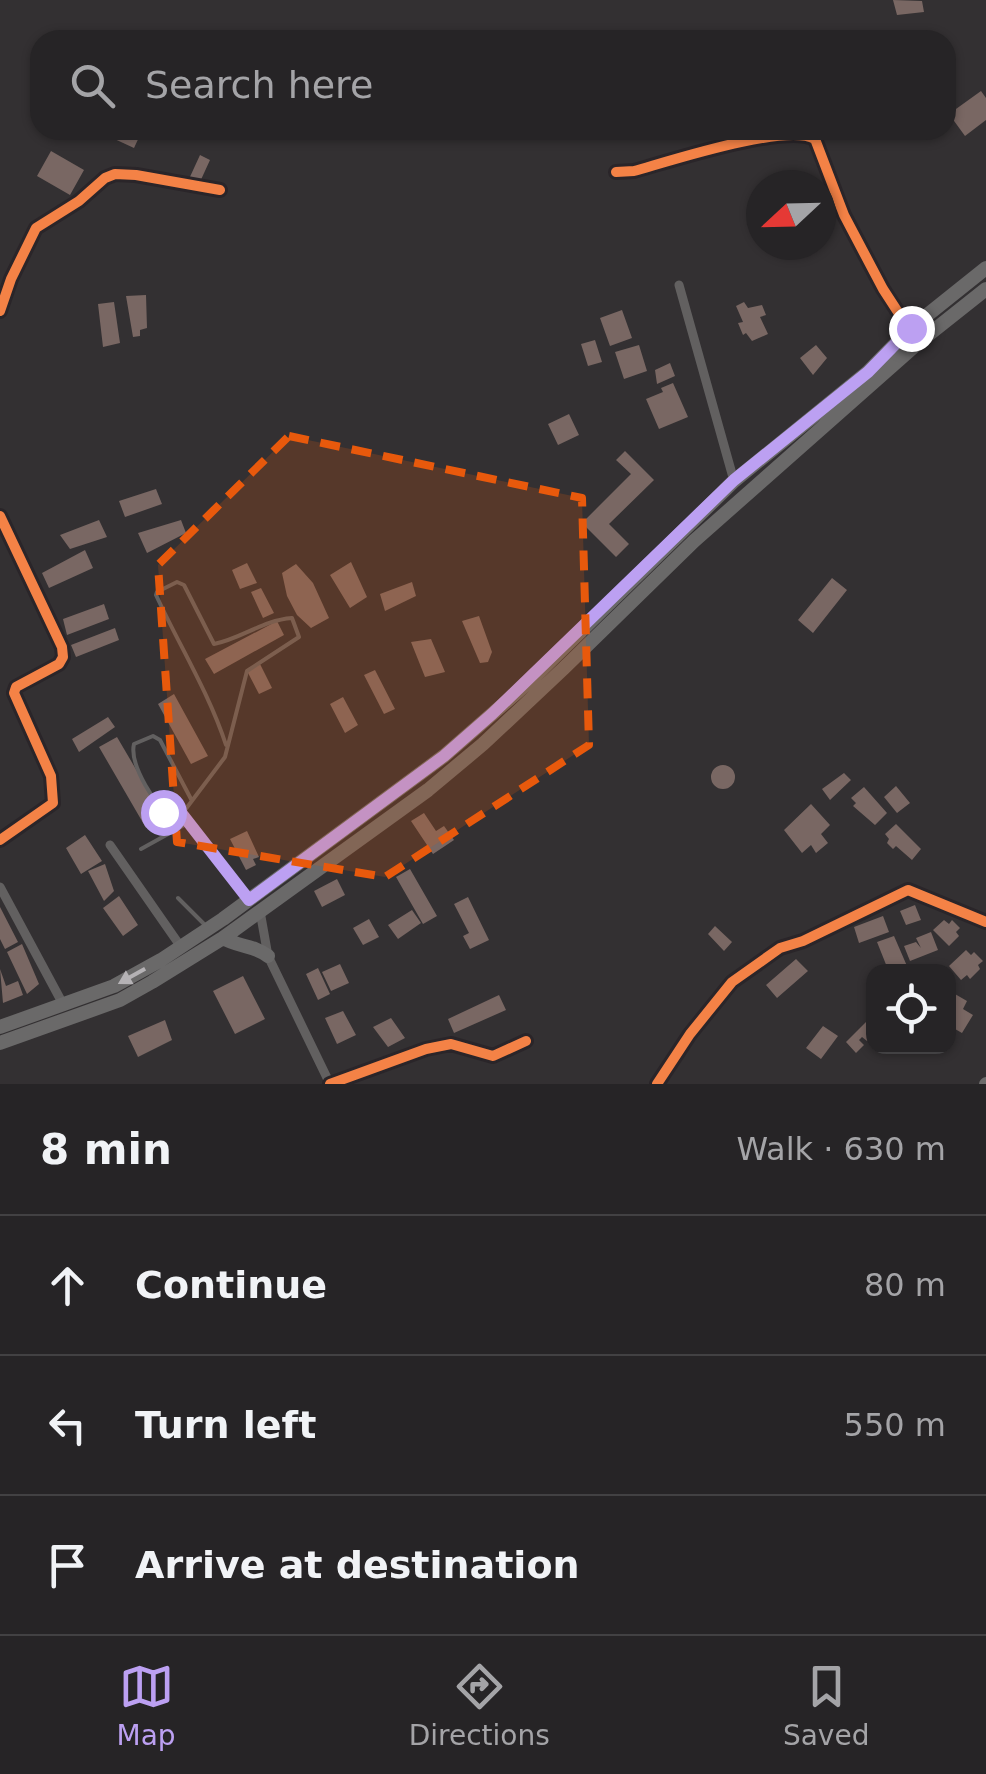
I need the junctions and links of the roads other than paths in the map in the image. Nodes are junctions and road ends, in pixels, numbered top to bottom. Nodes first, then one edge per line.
1 (752, 140) edge
2 (815, 140) edge
3 (616, 172) dead end
4 (220, 190) dead end
5 (986, 268) edge
6 (679, 285) dead end
7 (986, 289) edge
8 (0, 311) edge
9 (911, 328) junction
10 (918, 342) junction
11 (734, 480) junction
12 (0, 516) edge
13 (226, 744) junction
14 (191, 799) junction
15 (182, 814) junction
16 (188, 822) junction
17 (0, 840) edge
18 (110, 846) dead end
19 (141, 849) dead end
20 (0, 887) edge
21 (178, 898) dead end
22 (254, 906) junction
23 (986, 922) edge
24 (209, 928) junction
25 (223, 938) junction
26 (181, 946) junction
27 (268, 956) junction
28 (64, 1006) junction
29 (0, 1027) edge
30 (526, 1041) dead end
31 (0, 1043) edge
32 (330, 1084) edge
33 (658, 1084) edge

1 - 3 street
2 - 9 street
4 - 8 street
5 - 9 main road
6 - 11 street
7 - 10 main road
9 - 10 street
9 - 11 main road
10 - 22 main road
11 - 22 main road
12 - 17 street
13 - 13 lane
13 - 14 lane
14 - 15 lane
14 - 15 lane
15 - 16 lane
16 - 19 lane
16 - 22 lane
18 - 26 street
20 - 28 street
21 - 24 lane
22 - 24 main road
22 - 25 main road
22 - 27 street
23 - 33 street
24 - 26 main road
25 - 27 main road
25 - 31 main road
26 -> 28 main road
27 - 32 street
28 - 29 main road
30 - 32 street

